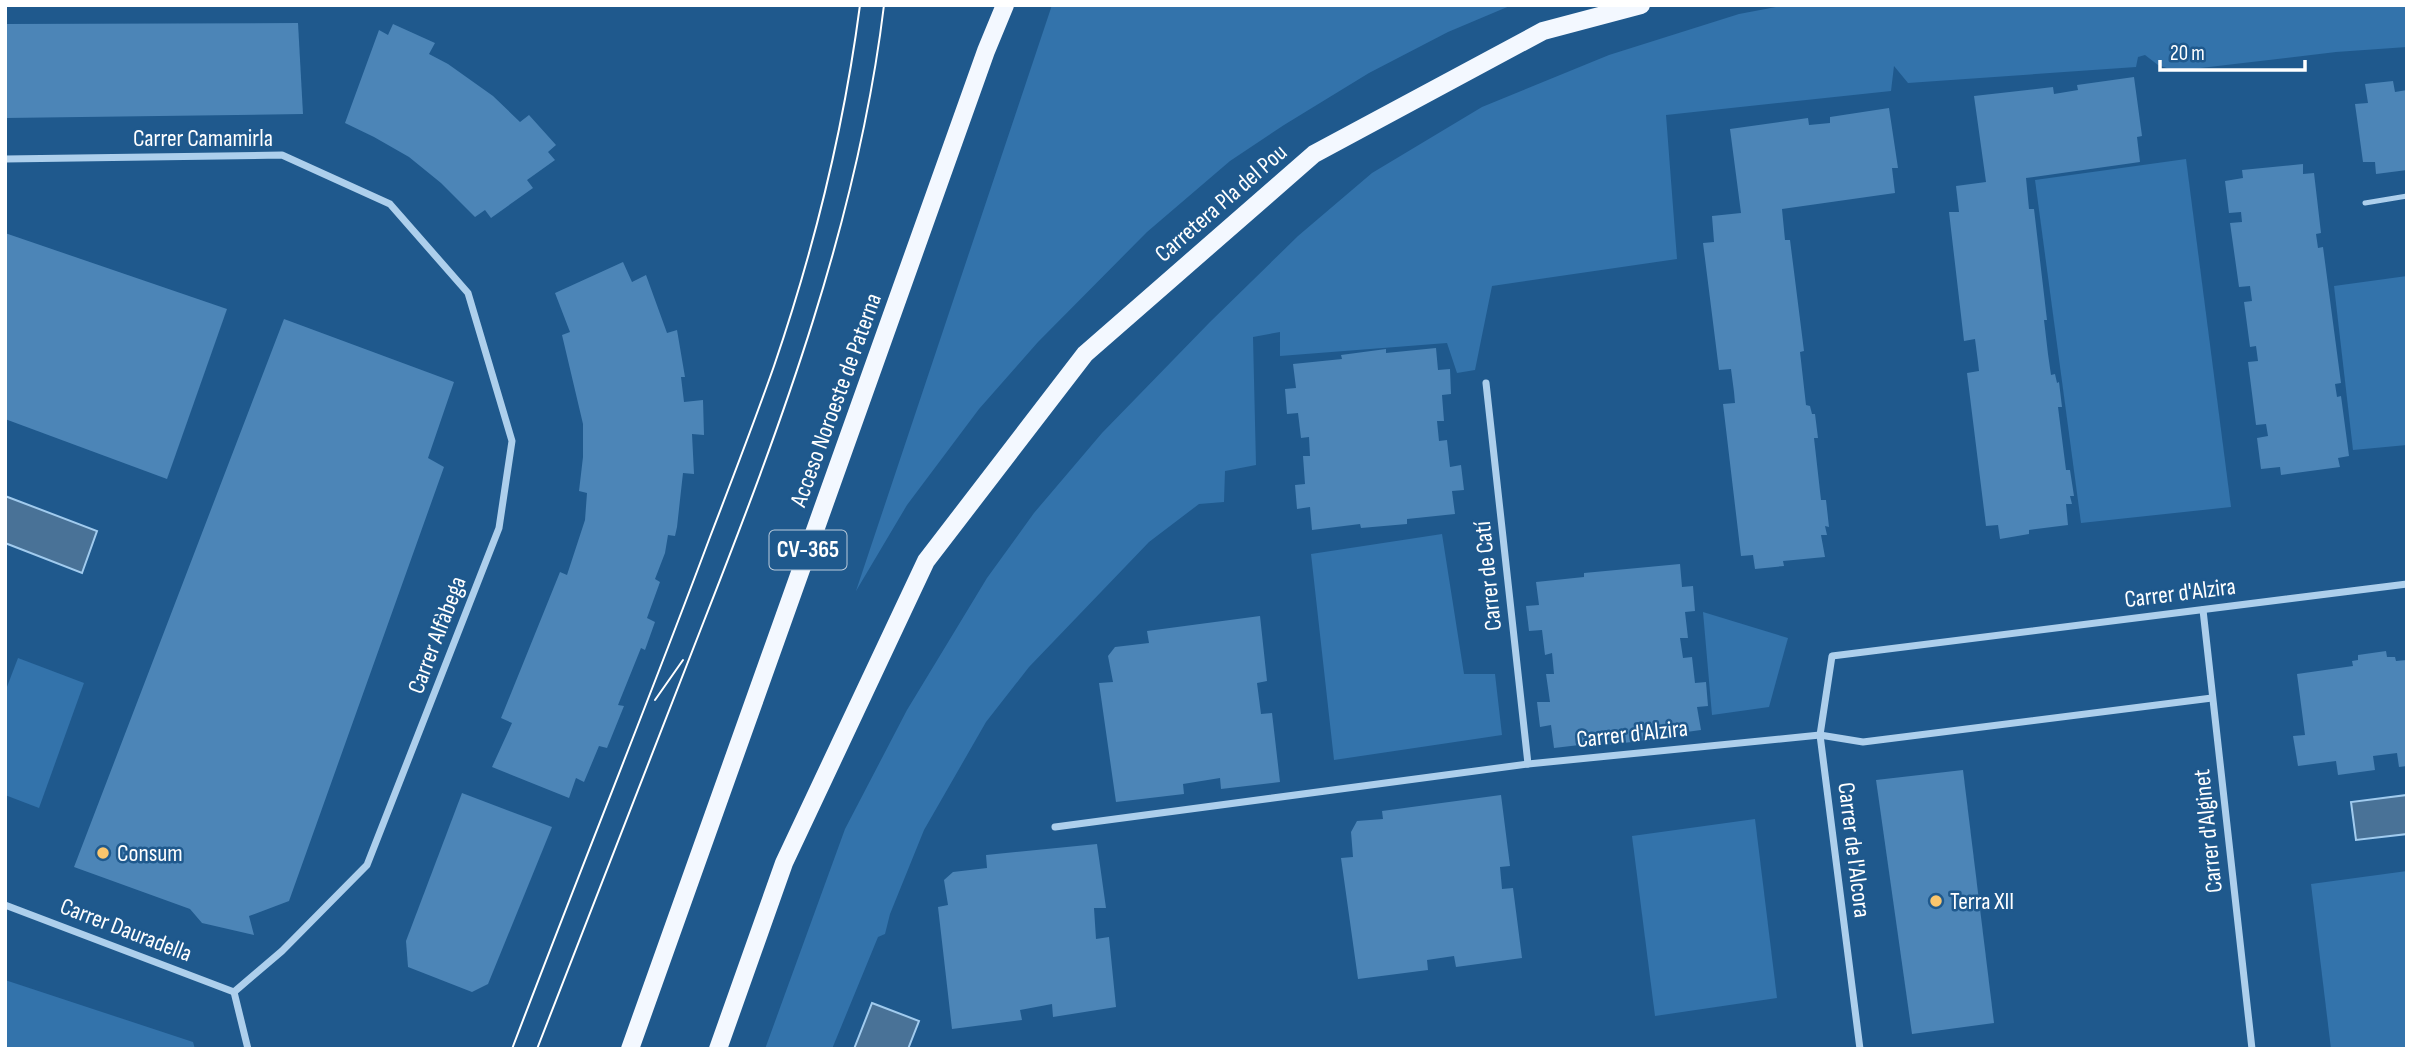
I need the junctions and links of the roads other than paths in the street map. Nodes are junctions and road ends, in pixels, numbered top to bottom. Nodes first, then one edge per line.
1 (1005, 5) edge
2 (1641, 5) edge
3 (5, 159) edge
4 (2407, 196) edge
5 (2365, 203) dead end
6 (390, 204) joint
7 (1486, 383) dead end
8 (2407, 584) edge
9 (2203, 610) junction
10 (1832, 656) joint
11 (2212, 698) junction
12 (1820, 735) junction
13 (1528, 764) junction
14 (1055, 827) dead end
15 (5, 905) edge
16 (234, 992) junction
17 (248, 1049) edge
18 (630, 1049) edge
19 (718, 1049) edge
20 (1860, 1049) edge
21 (2252, 1049) edge

1 - 18 main road, Acceso Noroeste de Paterna / CV-365
2 - 19 main road, Carretera Pla del Pou
3 - 6 street, Carrer Camamirla
4 - 5 lane
6 - 16 street, Carrer Alfàbega
7 - 13 street, Carrer de Catí
8 - 9 street, Carrer d'Alzira
9 - 10 street, Carrer d'Alzira
9 - 11 street, Carrer d'Alginet
10 - 12 street, Carrer de l'Alcora
11 - 12 street, Carrer d'Alzira
11 - 21 street, Carrer d'Alginet
12 - 13 street, Carrer d'Alzira
12 - 20 street, Carrer de l'Alcora
13 - 14 street, Carrer d'Alzira
15 - 16 street, Carrer Dauradella
16 - 17 street

